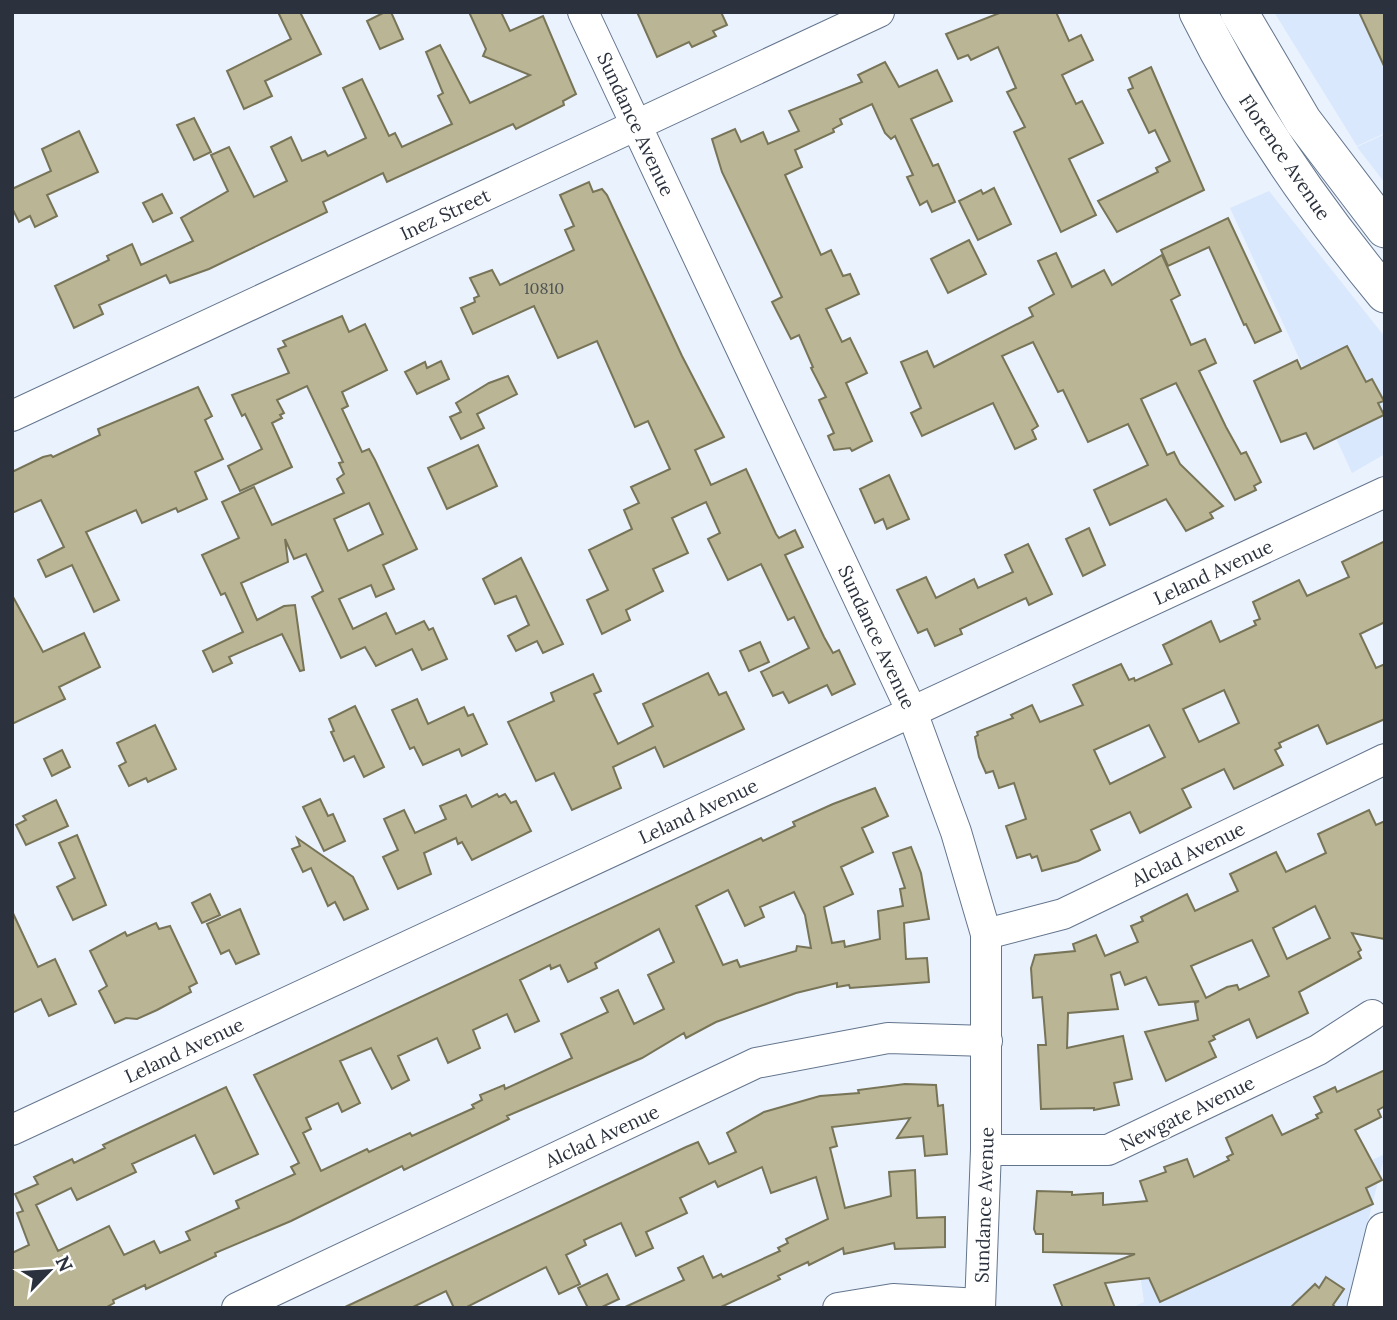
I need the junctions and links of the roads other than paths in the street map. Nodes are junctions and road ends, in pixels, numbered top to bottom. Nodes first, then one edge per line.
1 (583, 12) edge
2 (879, 12) edge
3 (1198, 12) edge
4 (1239, 12) edge
5 (636, 125) junction
6 (1298, 180) junction
7 (1354, 191) junction
8 (1385, 229) edge
9 (1385, 294) edge
10 (12, 416) edge
11 (1385, 492) edge
12 (912, 712) junction
13 (1385, 760) edge
14 (986, 934) junction
15 (1372, 1016) dead end
16 (987, 1041) junction
17 (12, 1130) edge
18 (986, 1150) junction
19 (1385, 1231) edge
20 (981, 1306) edge
21 (237, 1308) edge
22 (838, 1308) edge
23 (1366, 1308) edge

1 - 5 street, Sundance Avenue
2 - 5 street, Inez Street
3 - 6 main road, Florence Avenue
4 - 7 main road, Florence Avenue
5 - 10 street, Inez Street
5 - 12 street, Sundance Avenue
6 - 7 main road
6 - 9 main road, Florence Avenue
7 - 8 main road, Florence Avenue
11 - 12 street, Leland Avenue
12 - 14 street, Sundance Avenue
12 - 17 street, Leland Avenue
13 - 14 street, Alclad Avenue
14 - 16 street, Sundance Avenue
15 - 18 street, Newgate Avenue
16 - 18 street, Sundance Avenue
16 - 21 street, Alclad Avenue
18 - 20 street, Sundance Avenue
19 - 23 main road
20 - 22 street

